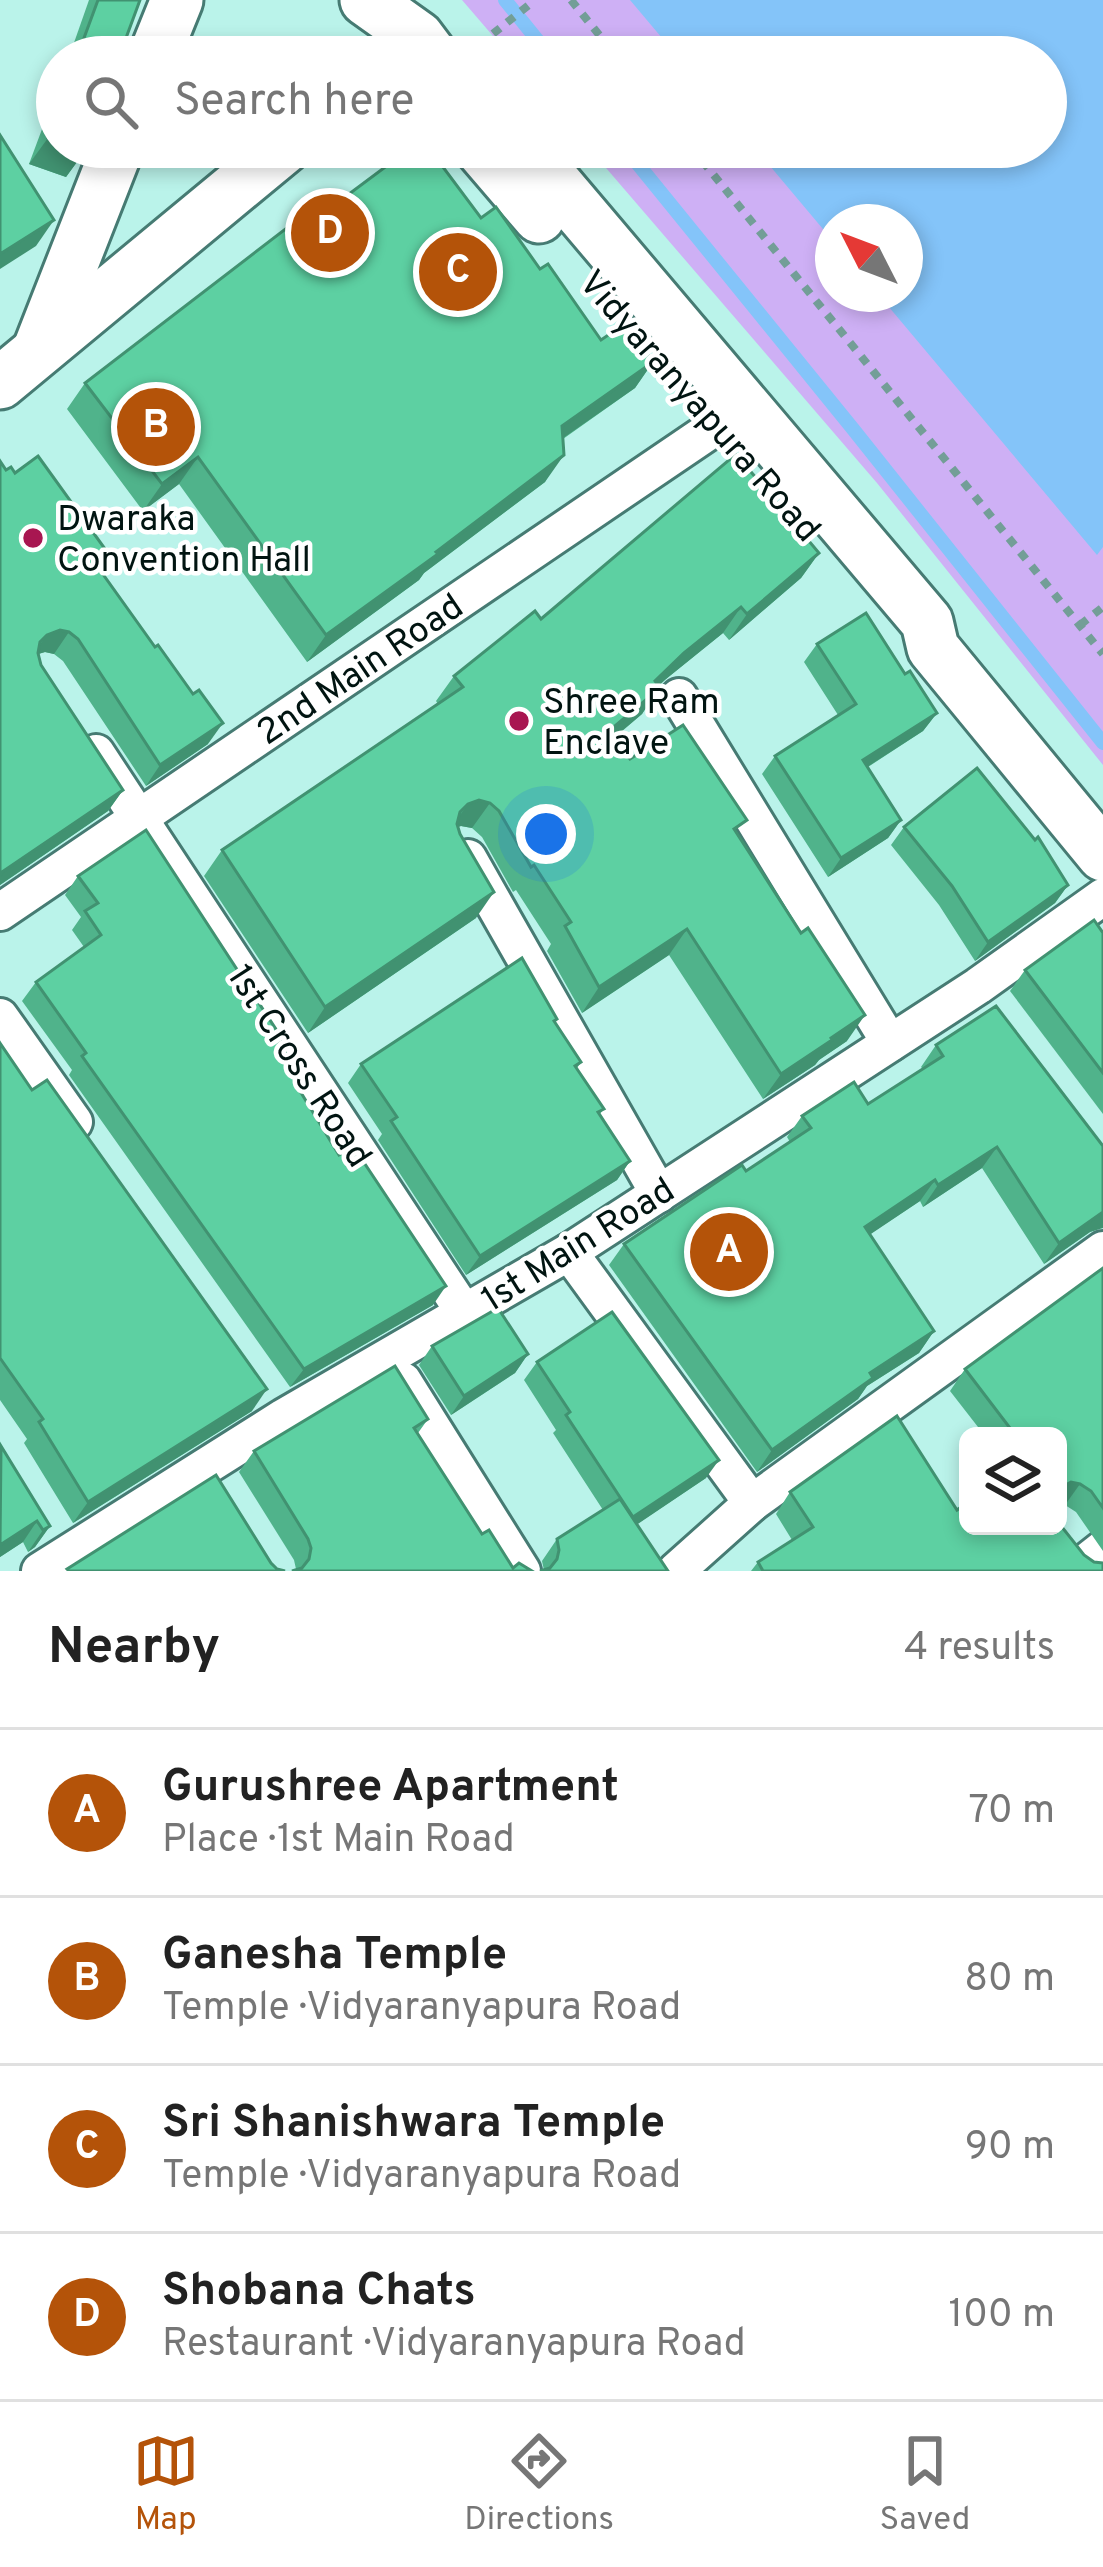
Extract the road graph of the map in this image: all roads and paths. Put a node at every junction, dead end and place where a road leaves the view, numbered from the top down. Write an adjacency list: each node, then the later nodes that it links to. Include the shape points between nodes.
1 (177, 0): 5 (main road)
2 (535, 0): 7 (path)
3 (571, 0): 8 (path)
4 (372, 1): 6 (main road)
5 (162, 36)
6 (410, 36)
7 (460, 36)
8 (600, 36)
9 (109, 168): 14 (main road)
10 (260, 168): 14 (main road)
11 (497, 168): 15 (main road, Vidyaranyapura Road)
12 (543, 168): 18 (main road, Vidyaranyapura Road, via 927,622)
13 (708, 168): 17 (path)
14 (19, 367)
15 (718, 424): 18 (main road, Vidyaranyapura Road, via 901,638); 22 (street, 2nd Main Road)
16 (1103, 607): 17 (path)
17 (1080, 625): 19 (path)
18 (933, 648): 24 (main road, Vidyaranyapura Road)
19 (1103, 654)
20 (679, 697): 28 (street)
21 (80, 728): 22 (street, 1st Cross Road)
22 (138, 818): 26 (street, 2nd Main Road); 33 (street, 1st Cross Road)
23 (462, 848): 30 (street)
24 (1103, 855)
25 (1103, 897): 28 (street, 1st Main Road, via 985,995)
26 (0, 912)
27 (0, 1017): 29 (street)
28 (890, 1043): 30 (street, 1st Main Road)
29 (94, 1150)
30 (659, 1194): 32 (street, 1st Main Road)
31 (1103, 1250): 37 (street)
32 (569, 1252): 33 (street, 1st Main Road); 37 (street)
33 (464, 1312): 34 (street, 1st Main Road)
34 (388, 1357): 35 (street, 1st Main Road, via 277,1408); 40 (street)
35 (208, 1465): 36 (street); 39 (street, 1st Main Road)
36 (230, 1500)
37 (752, 1503): 41 (street)
38 (44, 1519): 39 (street)
39 (53, 1563)
40 (522, 1571)
41 (676, 1571)

